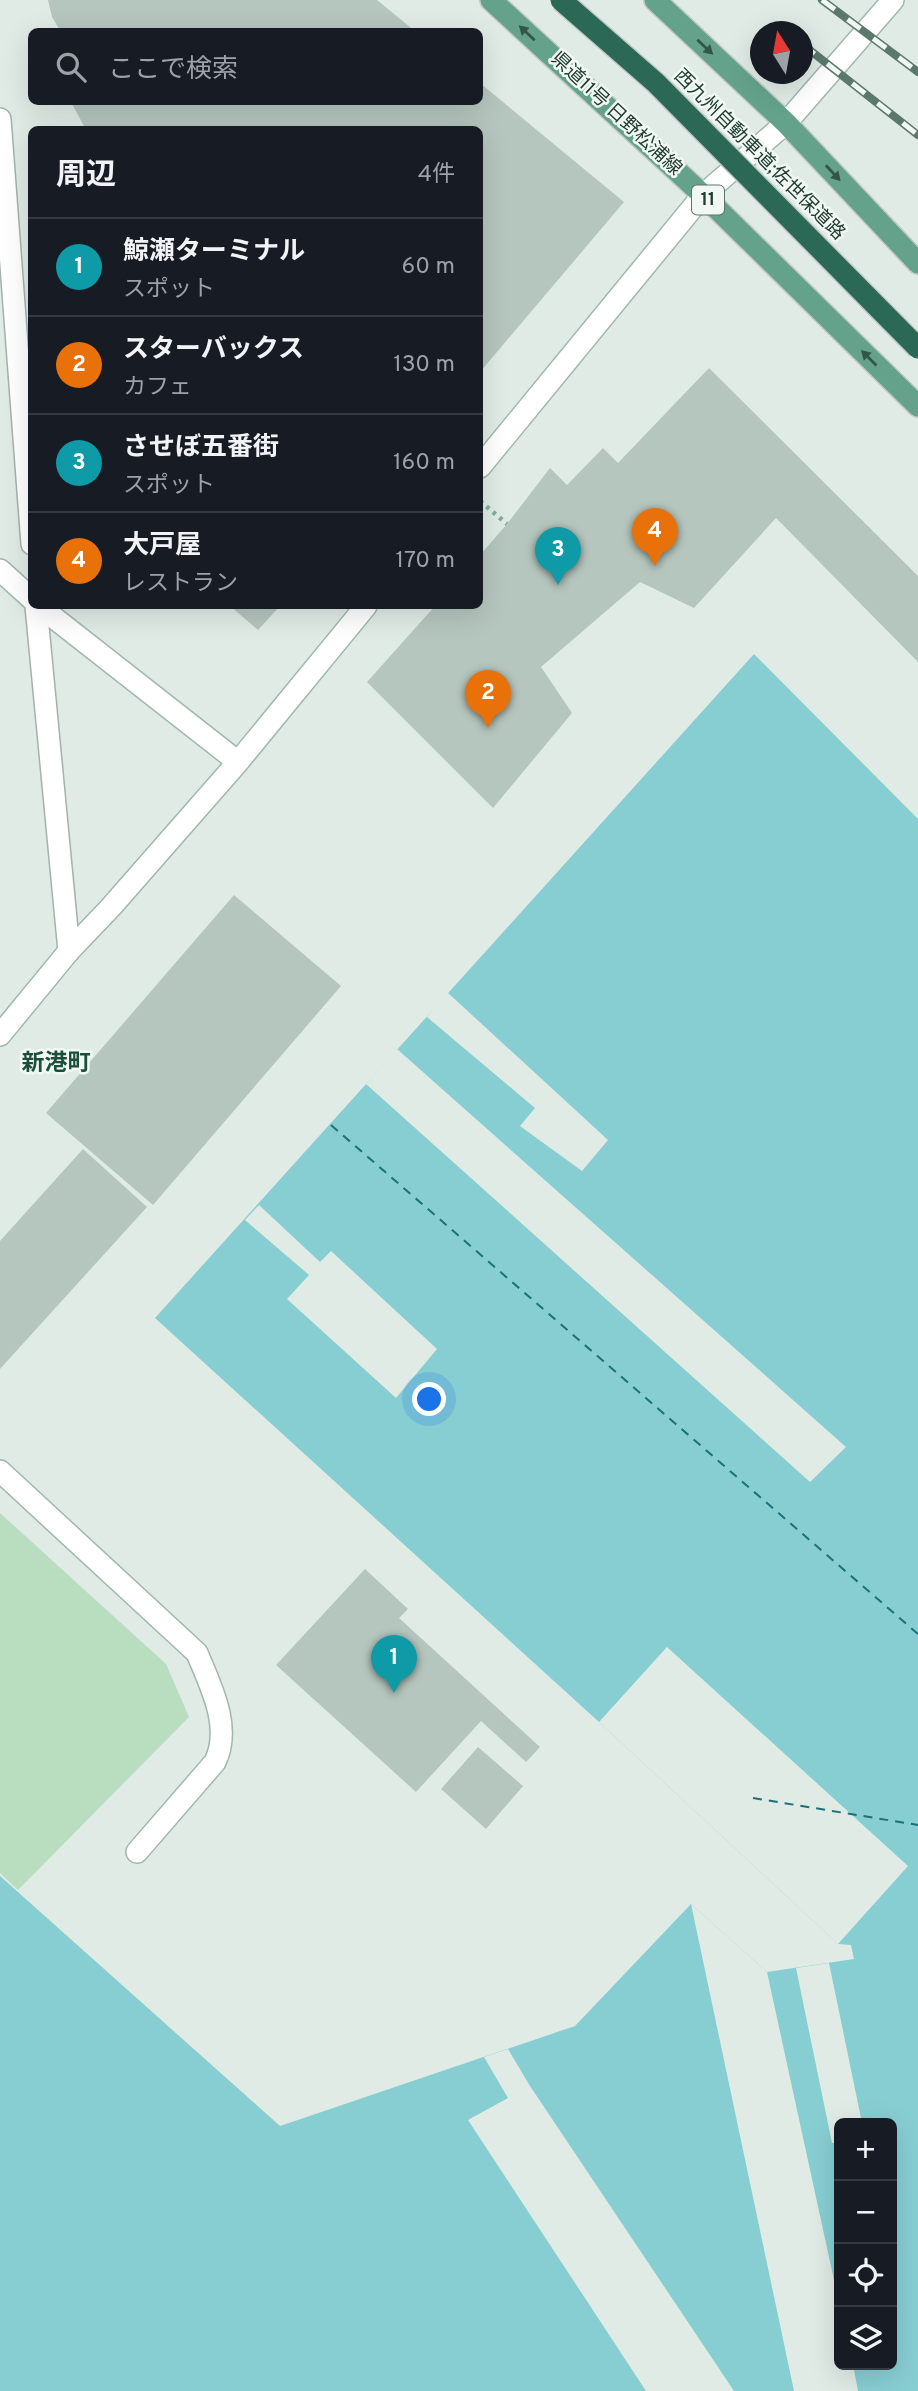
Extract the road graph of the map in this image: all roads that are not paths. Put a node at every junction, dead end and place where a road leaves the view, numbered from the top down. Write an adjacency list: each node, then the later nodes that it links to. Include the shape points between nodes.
1 (491, 0): 7 (main road, 県道11号 日野松浦線 / 11, one-way to 1)
2 (561, 0): 9 (highway, 西九州自動車道;佐世保道路, bridge, via 656,83)
3 (655, 0): 6 (main road, one-way to 6)
4 (894, 0): 6 (street)
5 (0, 120): 12 (street)
6 (786, 123): 7 (street); 8 (main road, one-way to 8)
7 (703, 195): 10 (main road, 県道11号 日野松浦線 / 11, one-way to 7); 11 (street)
8 (918, 262)
9 (918, 348)
10 (918, 406)
11 (483, 463)
12 (28, 491)
13 (0, 570): 14 (street)
14 (28, 595)
15 (38, 609): 19 (street)
16 (42, 609): 18 (street)
17 (364, 609): 18 (street)
18 (238, 762): 19 (street)
19 (69, 951): 20 (street)
20 (0, 1035)
21 (0, 1471): 22 (street, via 197,1653 214,1693 222,1749)
22 (137, 1852)

